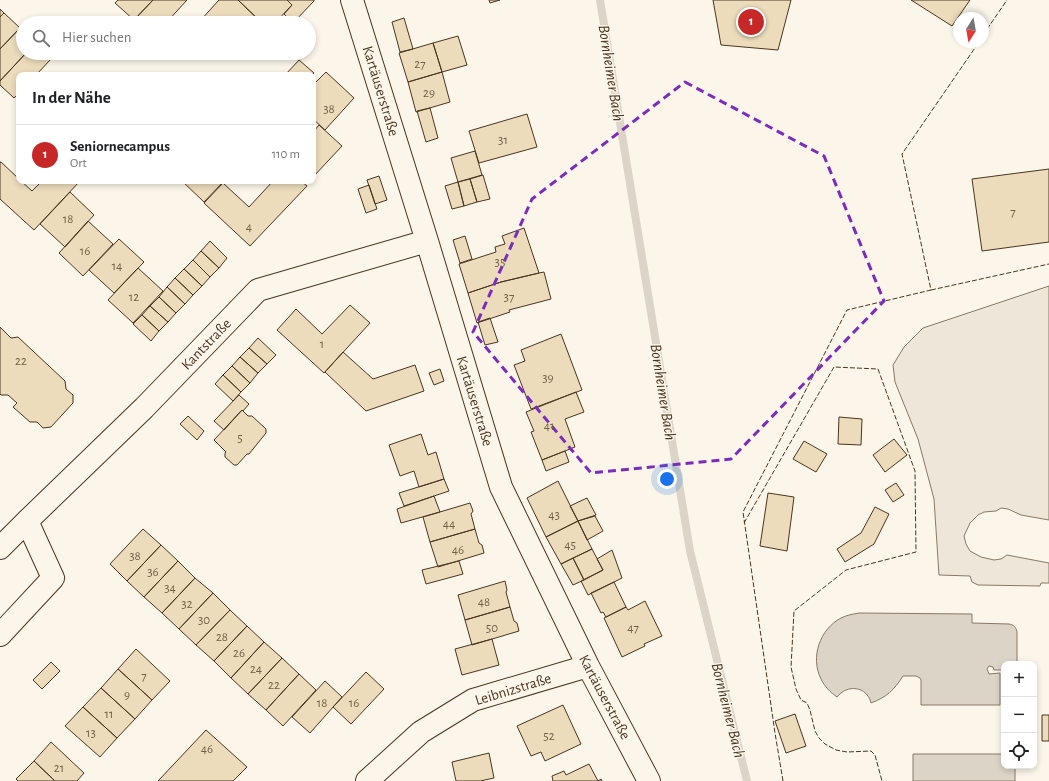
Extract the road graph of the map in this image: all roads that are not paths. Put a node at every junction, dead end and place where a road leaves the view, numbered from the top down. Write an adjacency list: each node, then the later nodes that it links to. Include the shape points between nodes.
1 (352, 0): 2 (street, Kartäuserstraße)
2 (427, 241): 3 (street, Kantstraße, via 258,290 144,408); 6 (street, Kartäuserstraße, via 501,487)
3 (27, 521): 4 (street, Kantstraße); 5 (street, via 53,578)
4 (0, 548)
5 (0, 635)
6 (588, 666): 7 (street, Leibnizstraße, via 473,700 421,732); 8 (street, Kartäuserstraße)
7 (367, 781)
8 (649, 781)

